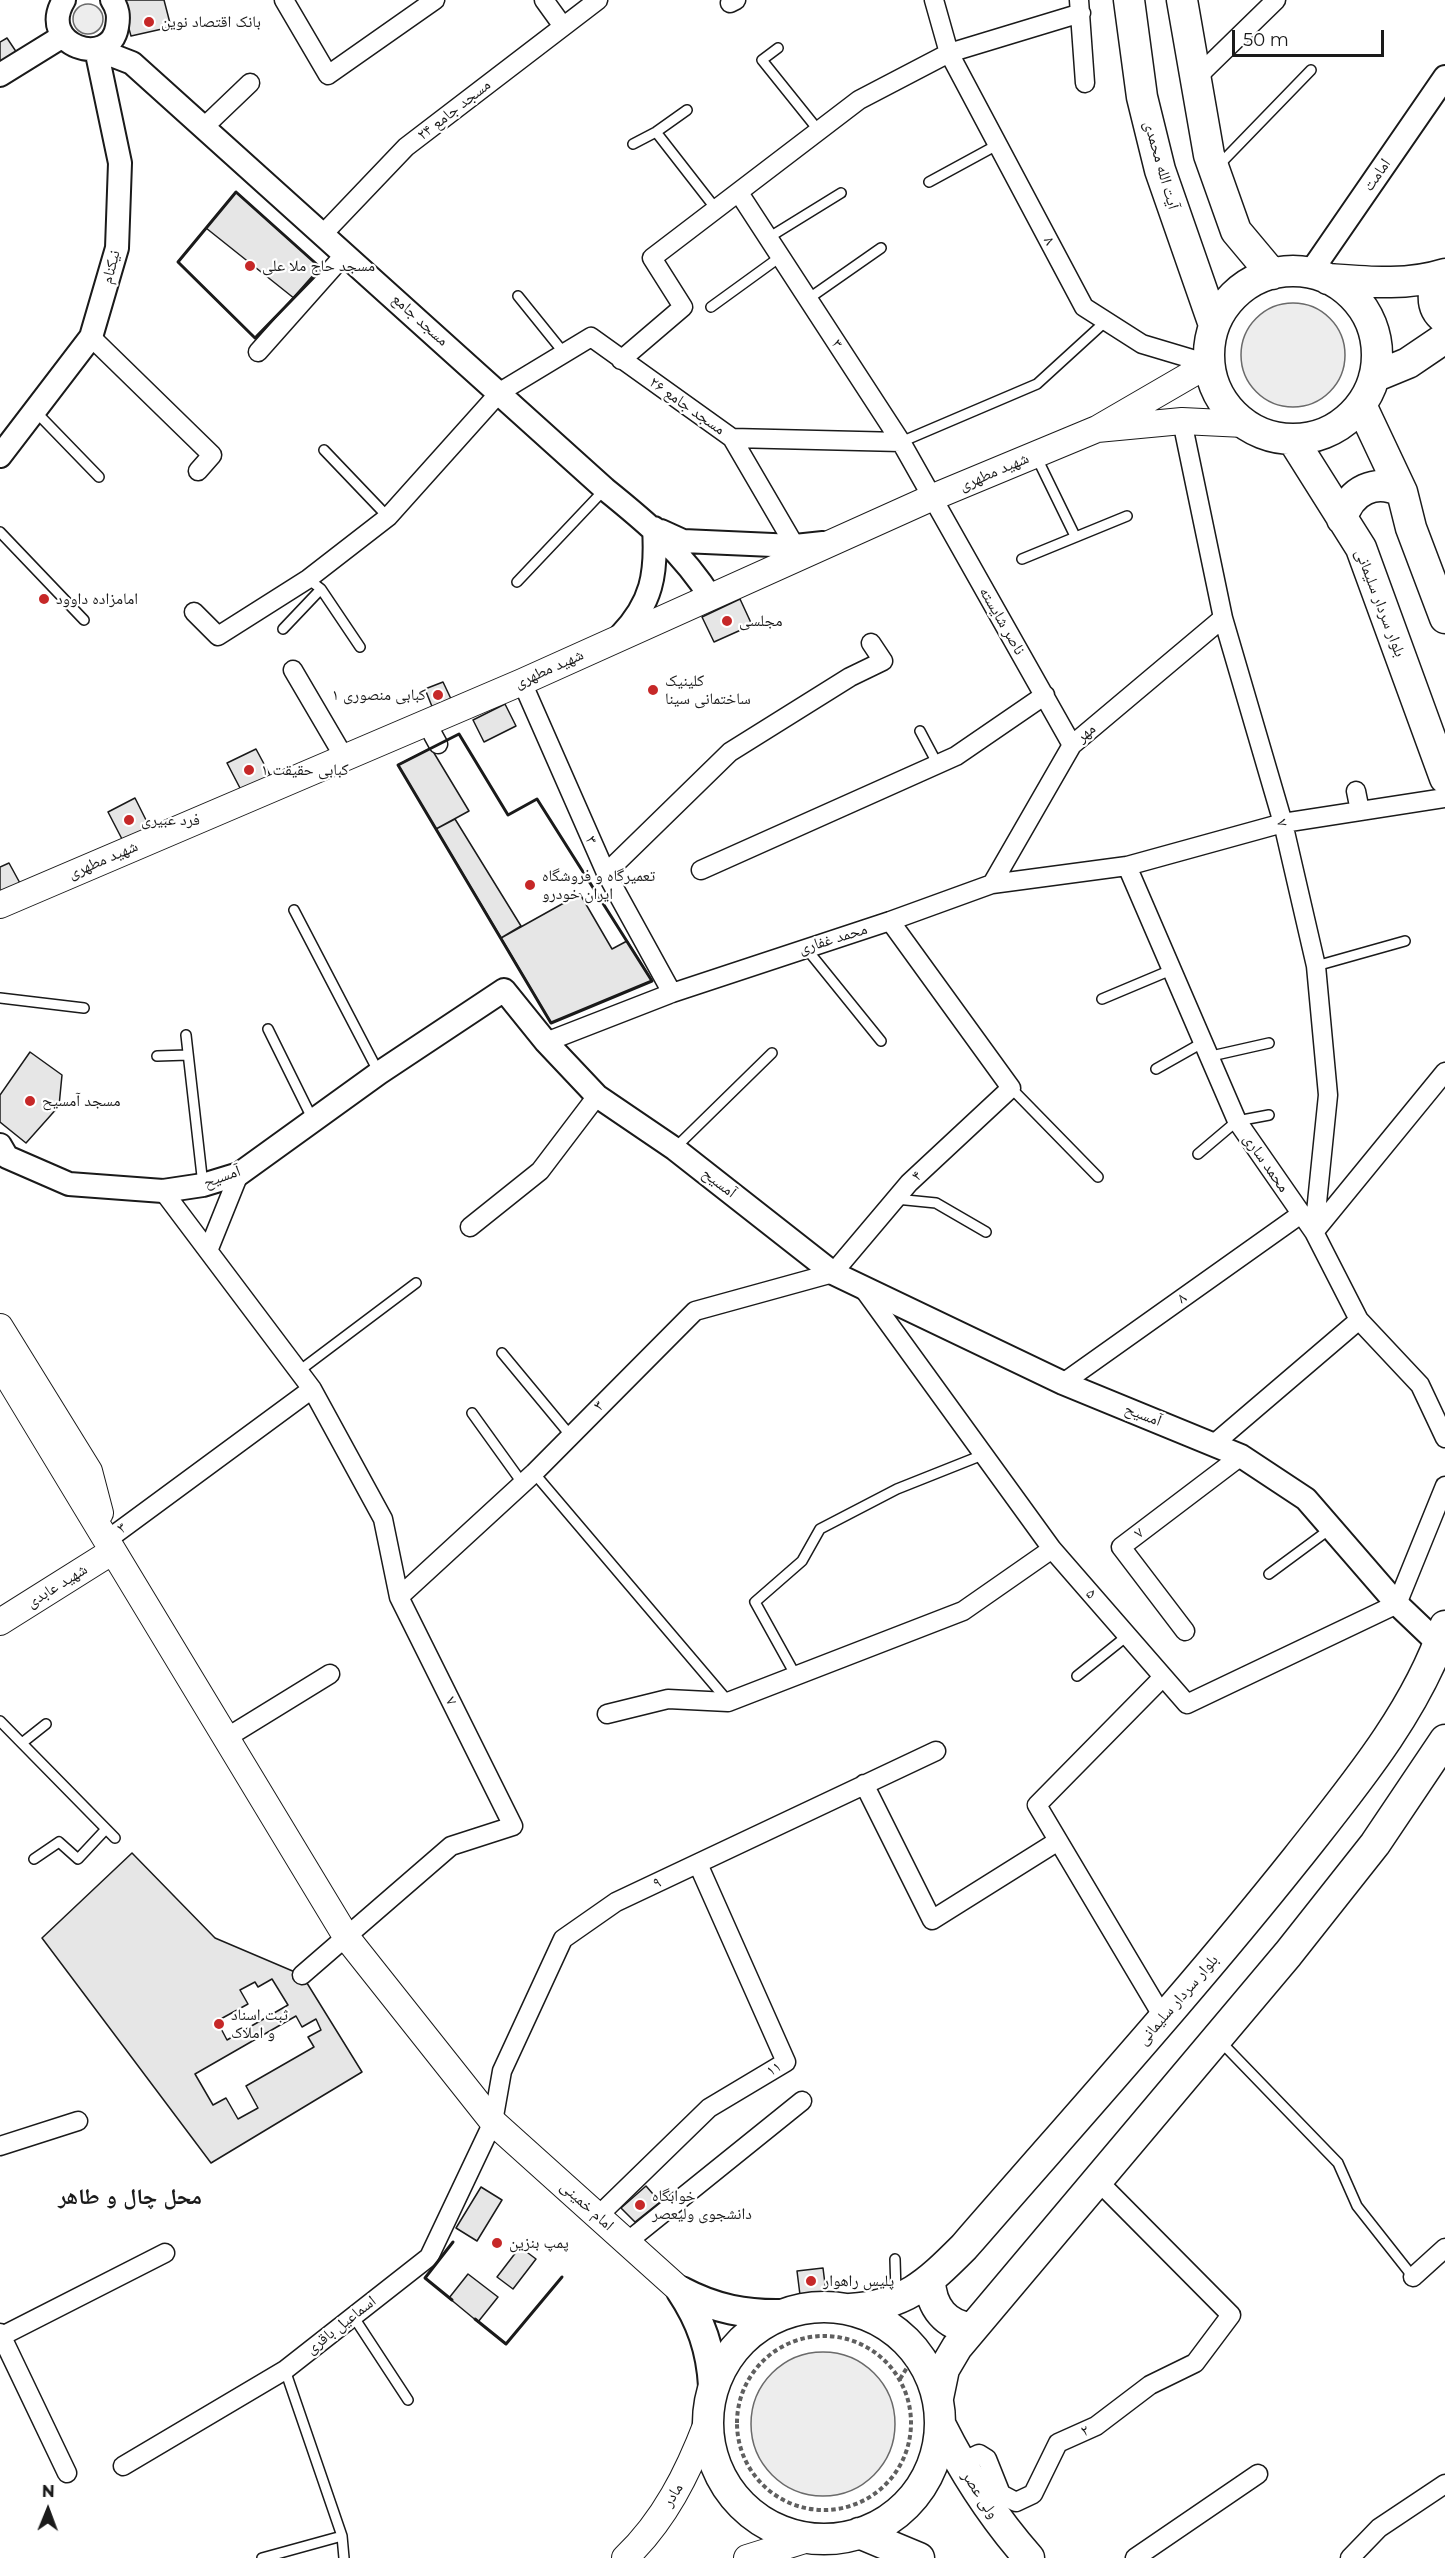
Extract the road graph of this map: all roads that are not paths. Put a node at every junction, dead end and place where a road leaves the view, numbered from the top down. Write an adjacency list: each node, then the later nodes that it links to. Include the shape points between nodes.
1 (284, 0): 2 (street, via 328,75)
2 (435, 0)
3 (544, 0): 12 (street)
4 (598, 0): 12 (street, ۲۴ مسجد جامع)
5 (934, 0): 16 (street)
6 (1129, 0): 48 (highway, آیت الله محمدی, via 1142,97 1160,170)
7 (1182, 0): 21 (highway)
8 (1276, 0): 21 (street)
9 (61, 4): 13 (street, via 58,24)
10 (1080, 6): 16 (street); 23 (street)
11 (119, 11): 15 (street, via 117,31); 17 (street)
12 (562, 25): 35 (street, ۲۴ مسجد جامع, via 406,147)
13 (63, 36): 15 (street, via 72,45); 18 (street)
14 (778, 48): 26 (lane, via 762,60)
15 (96, 49): 17 (street); 49 (street, نیکنام, via 120,163 117,248)
16 (948, 53): 26 (street, via 859,100); 29 (street, ۸)
17 (132, 63): 25 (street, مسجد جامع)
18 (4, 70)
19 (1311, 70): 30 (lane)
20 (1445, 77): 42 (street, امامت)
21 (1195, 79): 30 (highway)
22 (250, 83): 25 (street)
23 (1085, 83)
24 (687, 110): 27 (lane)
25 (204, 128): 35 (street, مسجد جامع)
26 (819, 131): 32 (street)
27 (656, 132): 28 (lane); 34 (lane)
28 (633, 144)
29 (997, 145): 31 (lane); 47 (street, ۸, via 1084,307)
30 (1214, 170): 40 (highway, via 1236,231)
31 (929, 182)
32 (739, 193): 34 (street); 36 (street, ۳)
33 (840, 193): 36 (lane)
34 (716, 209): 53 (street, via 652,258 683,307)
35 (323, 234): 38 (street, مسجد جامع)
36 (768, 238): 39 (street, ۳)
37 (881, 248): 44 (lane)
38 (345, 254): 51 (street); 56 (street, مسجد جامع)
39 (780, 257): 44 (street, ۳); 45 (lane)
40 (1272, 274): 42 (highway, via 1291,271); 48 (highway, via 1237,293)
41 (1445, 274): 42 (highway, via 1426,280 1379,283); 46 (highway, via 1434,293 1437,310)
42 (1319, 276): 55 (highway, via 1348,292 1365,311 1374,333)
43 (518, 296): 52 (lane)
44 (808, 299): 64 (street, ۳)
45 (711, 307)
46 (1445, 320)
47 (1106, 321): 54 (street, ۸, via 1142,344); 64 (lane, via 1037,384)
48 (1214, 325): 54 (highway)
49 (91, 336): 58 (street, نیکنام); 68 (street, via 212,455)
50 (1445, 338): 55 (highway, via 1408,363)
51 (258, 352)
52 (564, 353): 53 (street, ۲۶ مسجد جامع, via 591,337); 56 (street, ۲۶ مسجد جامع)
53 (621, 360): 62 (street, ۲۶ مسجد جامع)
54 (1209, 364): 60 (highway, via 1213,383 1225,406); 61 (main road)
55 (1374, 378): 57 (highway)
56 (500, 392): 70 (street, مسجد جامع); 74 (street, ۲۶ مسجد جامع)
57 (1361, 405): 63 (highway, via 1342,424 1319,435); 71 (highway)
58 (35, 411): 67 (street, نیکنام); 69 (lane)
59 (1182, 421): 60 (main road); 61 (main road); 86 (street, ۷)
60 (1244, 424): 63 (highway, via 1267,436)
61 (1097, 429): 66 (main road, شهید مطهری)
62 (732, 438): 64 (street, ۲۶ مسجد جامع); 80 (street)
63 (1293, 440): 75 (highway, بلوار سردار سلیمانی)
64 (901, 442): 72 (street, ۳)
65 (324, 450): 74 (lane)
66 (1035, 454): 72 (main road, شهید مطهری); 78 (lane)
67 (0, 456)
68 (198, 471)
69 (99, 477)
70 (605, 489): 76 (street, مسجد جامع); 82 (lane)
71 (1402, 492): 75 (highway, via 1384,485 1364,489 1349,501); 87 (highway, via 1411,528)
72 (931, 498): 79 (main road, شهید مطهری); 95 (street, ناصر شایسته)
73 (1127, 516): 78 (lane)
74 (388, 517): 83 (street, ۲۶ مسجد جامع)
75 (1342, 519): 100 (highway, بلوار سردار سلیمانی, via 1361,548)
76 (654, 528): 80 (street, via 683,541); 84 (street, via 694,570); 90 (street, via 656,563 649,594 638,618)
77 (0, 532): 88 (lane)
78 (1075, 536): 81 (lane)
79 (836, 541): 80 (street); 84 (main road, شهید مطهری)
80 (795, 546)
81 (1022, 559)
82 (517, 582)
83 (315, 584): 85 (street, ۲۶ مسجد جامع, via 218,636); 89 (lane); 92 (lane)
84 (714, 601): 90 (main road, شهید مطهری)
85 (194, 612)
86 (1223, 618): 97 (street, مهر); 104 (street, ۷)
87 (1445, 618)
88 (84, 620)
89 (283, 629)
90 (621, 636): 94 (main road, شهید مطهری)
91 (872, 643): 107 (street, via 883,661 850,677 730,752)
92 (360, 647)
93 (293, 670): 98 (street)
94 (522, 682): 98 (main road, شهید مطهری, via 432,733); 107 (street, ۳)
95 (1045, 695): 97 (street, ناصر شایسته); 99 (street)
96 (920, 731): 99 (lane)
97 (1072, 745): 108 (street, مهر)
98 (344, 757): 109 (main road, شهید مطهری)
99 (938, 765): 106 (street)
100 (1445, 778)
101 (1356, 791): 103 (street)
102 (1445, 798): 103 (street, محمد غفاری)
103 (1360, 811): 104 (street, محمد غفاری)
104 (1283, 823): 105 (street, محمد غفاری); 114 (street, ۷)
105 (1127, 866): 108 (street, محمد غفاری); 115 (street, محمد ساری)
106 (701, 870)
107 (606, 873): 116 (street, ۳)
108 (992, 884): 111 (street, محمد غفاری)
109 (0, 905)
110 (294, 910): 131 (lane)
111 (890, 921): 113 (street, محمد غفاری); 132 (street)
112 (1405, 940): 114 (lane)
113 (805, 947): 116 (street, محمد غفاری); 122 (lane)
114 (1316, 966): 148 (street, ۷, via 1328,1095)
115 (1171, 969): 118 (lane); 125 (street, محمد ساری)
116 (672, 993): 123 (street, محمد غفاری)
117 (0, 998): 119 (lane)
118 (1102, 999)
119 (84, 1008)
120 (268, 1029): 135 (lane)
121 (186, 1035): 127 (lane)
122 (881, 1041)
123 (546, 1042): 131 (street, آمسیح, via 504,990); 133 (street, آمسیح)
124 (1269, 1044): 125 (lane)
125 (1204, 1050): 129 (lane); 136 (street, محمد ساری)
126 (772, 1053): 137 (lane)
127 (188, 1055): 128 (lane); 142 (lane)
128 (157, 1056)
129 (1155, 1069)
130 (1445, 1072): 148 (street)
131 (379, 1073): 135 (street, آمسیح)
132 (1011, 1088): 141 (lane); 144 (street, ۴)
133 (597, 1096): 137 (street, آمسیح); 146 (street, via 540,1171)
134 (1269, 1115): 136 (lane)
135 (313, 1120): 140 (street, آمسیح)
136 (1237, 1121): 139 (lane); 145 (street, محمد ساری)
137 (675, 1149): 150 (street, آمسیح)
138 (2, 1154): 143 (street, آمسیح, via 69,1184)
139 (1198, 1154)
140 (239, 1174): 142 (street, آمسیح); 149 (street)
141 (1098, 1177)
142 (203, 1185): 143 (street, آمسیح)
143 (163, 1191): 149 (street, ۷)
144 (896, 1199): 147 (lane, via 936,1203); 150 (street, ۴)
145 (1301, 1214): 148 (street, محمد ساری); 158 (street, ۸)
146 (470, 1227)
147 (986, 1232)
148 (1314, 1232): 153 (street, محمد ساری)
149 (208, 1251): 157 (street, ۷)
150 (833, 1273): 152 (street, آمسیح); 161 (street, ۳, via 695,1311)
151 (416, 1283): 157 (lane)
152 (865, 1291): 158 (street, آمسیح); 164 (street, ۵)
153 (1359, 1320): 162 (street, محمد ساری, via 1420,1385); 163 (street)
154 (0, 1328): 169 (main road, via 89,1471)
155 (502, 1353): 161 (lane)
156 (0, 1364): 169 (main road, امام خمینی)
157 (299, 1371): 159 (street, ۷)
158 (1063, 1383): 163 (street, آمسیح)
159 (312, 1389): 169 (street, ۳); 172 (street, ۷, via 383,1519)
160 (472, 1413): 166 (lane)
161 (570, 1435): 166 (street, ۳)
162 (1445, 1438)
163 (1215, 1443): 165 (street, آمسیح)
164 (985, 1454): 170 (street, ۵); 179 (lane, via 897,1489 820,1529 802,1561 755,1602)
165 (1241, 1456): 168 (street, آمسیح, via 1306,1499); 175 (street, ۷, via 1121,1547)
166 (528, 1478): 172 (street, ۳); 182 (lane)
167 (1445, 1486): 173 (street)
168 (1330, 1529): 171 (lane); 173 (street, آمسیح)
169 (106, 1539): 174 (main road, شهید عابدی); 186 (main road, امام خمینی)
170 (1052, 1550): 177 (street, ۵); 179 (street, via 963,1611)
171 (1269, 1574)
172 (399, 1597): 196 (street, ۷, via 513,1826 451,1846)
173 (1397, 1604): 176 (street, آمسیح); 181 (street, ۵, via 1187,1704)
174 (0, 1622)
175 (1185, 1631)
176 (1442, 1635): 198 (highway, بلوار سردار سلیمانی, via 1406,1709 1326,1820)
177 (1128, 1636): 180 (lane); 181 (street, ۵)
178 (330, 1674): 186 (street)
179 (796, 1676): 182 (street)
180 (1077, 1676)
181 (1163, 1677): 193 (street, via 1037,1806)
182 (728, 1702): 183 (street, via 668,1699)
183 (606, 1714)
184 (0, 1720): 188 (lane)
185 (46, 1724): 188 (lane)
186 (226, 1738): 196 (main road, امام خمینی)
187 (1445, 1740): 199 (highway, via 1375,1844)
188 (22, 1743): 191 (lane)
189 (936, 1751): 190 (street, ۹)
190 (864, 1784): 193 (street, via 932,1920); 195 (street, ۹)
191 (106, 1829): 192 (lane); 194 (lane, via 78,1859 59,1842)
192 (115, 1838)
193 (1058, 1841): 198 (street)
194 (34, 1859)
195 (698, 1864): 202 (street, ۹, via 616,1902 563,1939 502,2071); 205 (street, ۱۱, via 786,2062 710,2108)
196 (347, 1938): 197 (street); 202 (main road, امام خمینی)
197 (302, 1975)
198 (1163, 2017): 211 (highway, بلوار سردار سلیمانی)
199 (1217, 2038): 204 (highway); 210 (lane, via 1338,2163 1357,2206)
200 (802, 2101): 206 (street)
201 (78, 2121): 203 (street)
202 (493, 2122): 205 (main road, امام خمینی); 216 (street, اسماعیل باقری, via 429,2257)
203 (0, 2146)
204 (1097, 2180): 217 (highway); 224 (street, ۲, via 1231,2315 1195,2363 1150,2385 1096,2426 1058,2443 1033,2494 1016,2502 1001,2494 987,2459 979,2454)
205 (598, 2216): 206 (main road, امام خمینی)
206 (627, 2242): 212 (main road, امام خمینی)
207 (1445, 2248): 210 (street)
208 (165, 2253): 218 (street)
209 (895, 2259): 213 (lane)
210 (1413, 2277)
211 (930, 2281): 213 (highway, بلوار سردار سلیمانی); 217 (highway, via 930,2292 939,2312 954,2324)
212 (681, 2290): 215 (main road, via 700,2301 741,2313); 220 (main road, via 708,2345)
213 (897, 2301): 214 (highway, بلوار سردار سلیمانی)
214 (850, 2309): 215 (highway, via 817,2307); 222 (highway, ولی عصر, via 881,2321 907,2341 927,2367)
215 (784, 2314): 220 (highway, via 754,2330 729,2355)
216 (353, 2316): 219 (street, اسماعیل باقری); 221 (lane)
217 (972, 2328): 222 (highway, via 944,2369)
218 (1, 2335): 226 (street)
219 (285, 2370): 225 (street, اسماعیل باقری); 229 (lane)
220 (713, 2386): 223 (highway)
221 (408, 2400)
222 (939, 2412): 224 (highway, ولی عصر); 231 (highway, via 938,2449 930,2472 901,2510 881,2524)
223 (707, 2423): 230 (highway, via 712,2456 727,2486 749,2512 778,2530); 234 (main road, مادر, via 689,2470 646,2538)
224 (960, 2463): 237 (highway, ولی عصر, via 999,2524)
225 (123, 2466)
226 (67, 2473)
227 (1258, 2474): 238 (street)
228 (1445, 2484): 239 (street, via 1379,2528)
229 (342, 2536): 232 (lane); 233 (lane)
230 (811, 2538): 231 (highway); 235 (main road)
231 (872, 2545): 236 (highway)
232 (262, 2558)
233 (344, 2558)
234 (625, 2558)
235 (747, 2558)
236 (920, 2558)
237 (1029, 2558)
238 (1135, 2558)
239 (1350, 2558)

